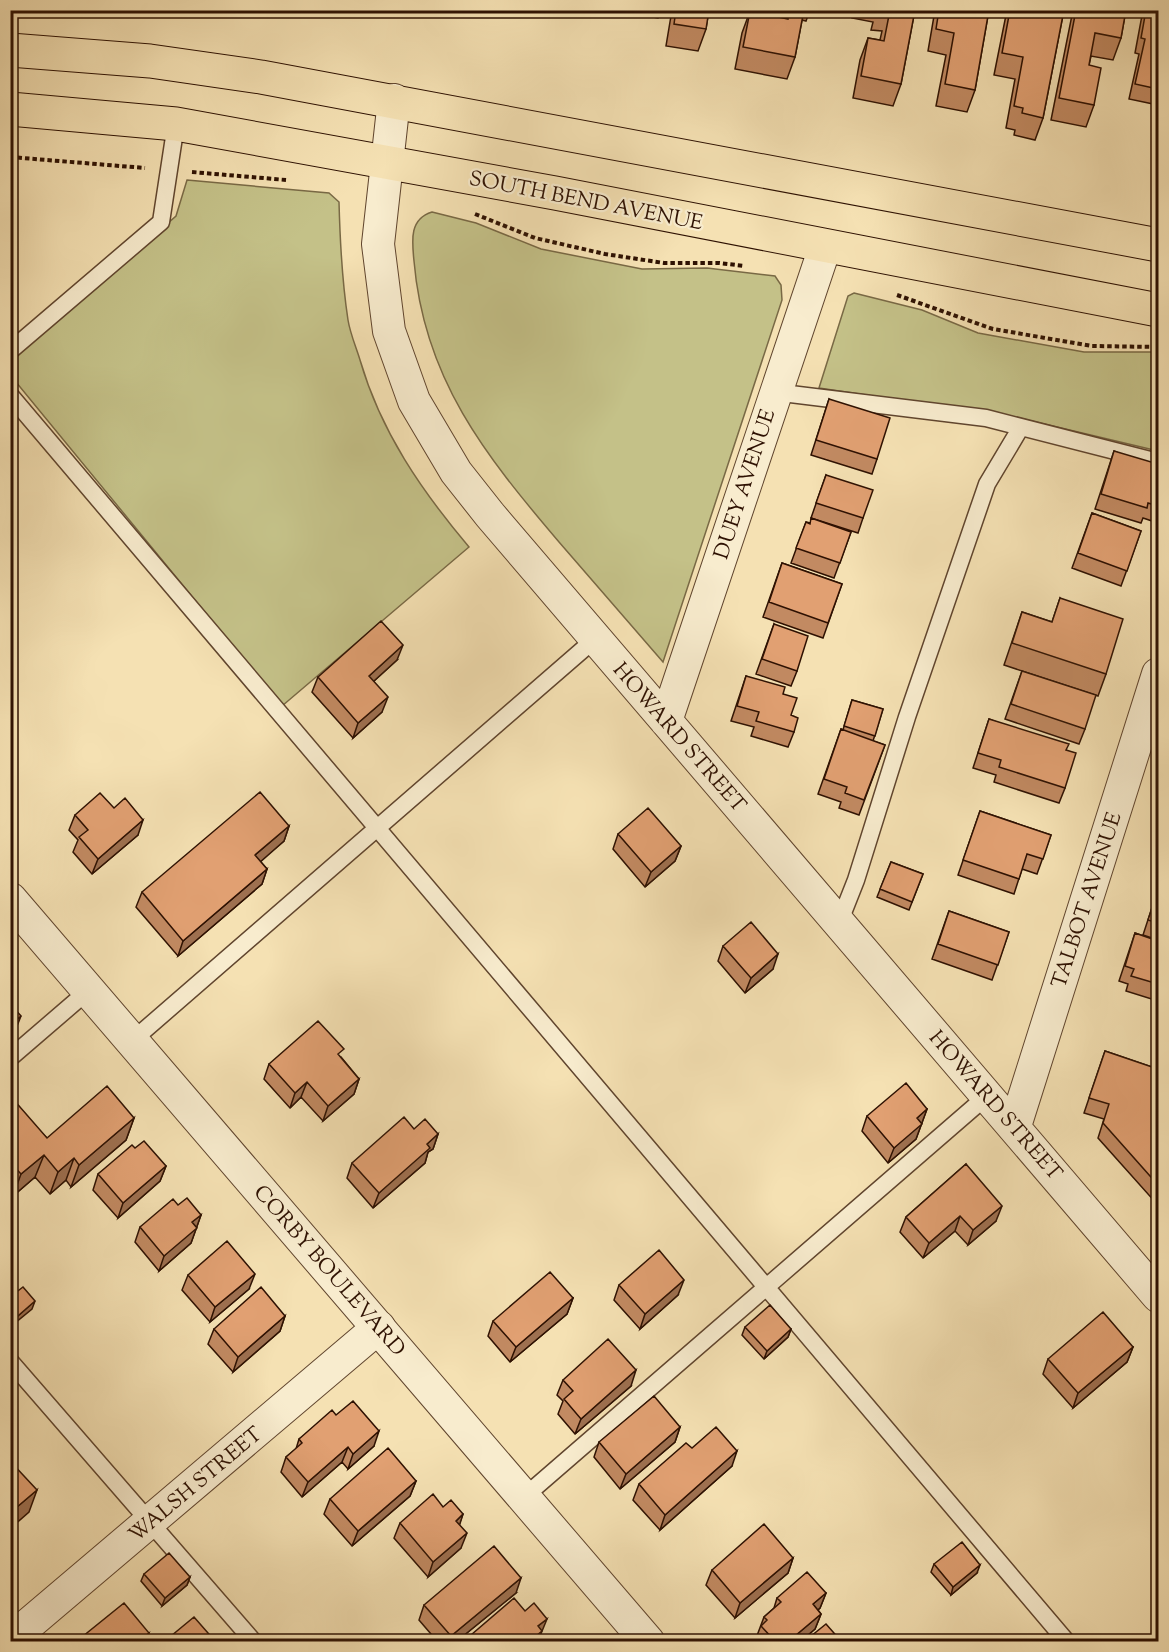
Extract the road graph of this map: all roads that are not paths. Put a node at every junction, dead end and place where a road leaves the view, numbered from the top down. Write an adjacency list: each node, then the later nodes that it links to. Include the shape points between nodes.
1 (10, 50): 2 (main road, via 150,61)
2 (394, 100): 5 (street, HOWARD STREET); 6 (main road)
3 (10, 109): 4 (main road, SOUTH BEND AVENUE)
4 (176, 124): 5 (main road, SOUTH BEND AVENUE); 9 (lane, via 160,222)
5 (388, 164): 7 (main road, SOUTH BEND AVENUE); 14 (street, HOWARD STREET, via 378,244 389,331 414,401 456,472)
6 (1158, 246)
7 (825, 247): 8 (main road, SOUTH BEND AVENUE); 10 (street, DUEY AVENUE)
8 (1158, 310)
9 (10, 351)
10 (774, 392): 12 (lane, via 986,418); 16 (street, DUEY AVENUE)
11 (10, 396): 17 (lane)
12 (1021, 427): 13 (lane); 19 (lane, via 987,484 856,880)
13 (1158, 462)
14 (595, 639): 16 (street, HOWARD STREET); 17 (lane)
15 (1158, 674): 24 (street, TALBOT AVENUE)
16 (666, 721): 19 (street, HOWARD STREET)
17 (376, 827): 21 (lane); 25 (lane)
18 (10, 899): 20 (street, CORBY BOULEVARD)
19 (838, 923): 23 (street, HOWARD STREET)
20 (89, 990): 21 (street, CORBY BOULEVARD); 22 (lane)
21 (133, 1040): 27 (street, CORBY BOULEVARD)
22 (10, 1058)
23 (988, 1095): 24 (street, HOWARD STREET); 25 (lane)
24 (1015, 1126): 26 (street, HOWARD STREET)
25 (766, 1286): 29 (lane); 34 (lane)
26 (1158, 1296)
27 (379, 1327): 29 (street, CORBY BOULEVARD); 30 (street, WALSH STREET)
28 (10, 1361): 30 (lane)
29 (525, 1497): 33 (street, CORBY BOULEVARD)
30 (150, 1521): 31 (street, WALSH STREET); 32 (lane)
31 (10, 1640)
32 (254, 1641)
33 (648, 1641)
34 (1067, 1641)

